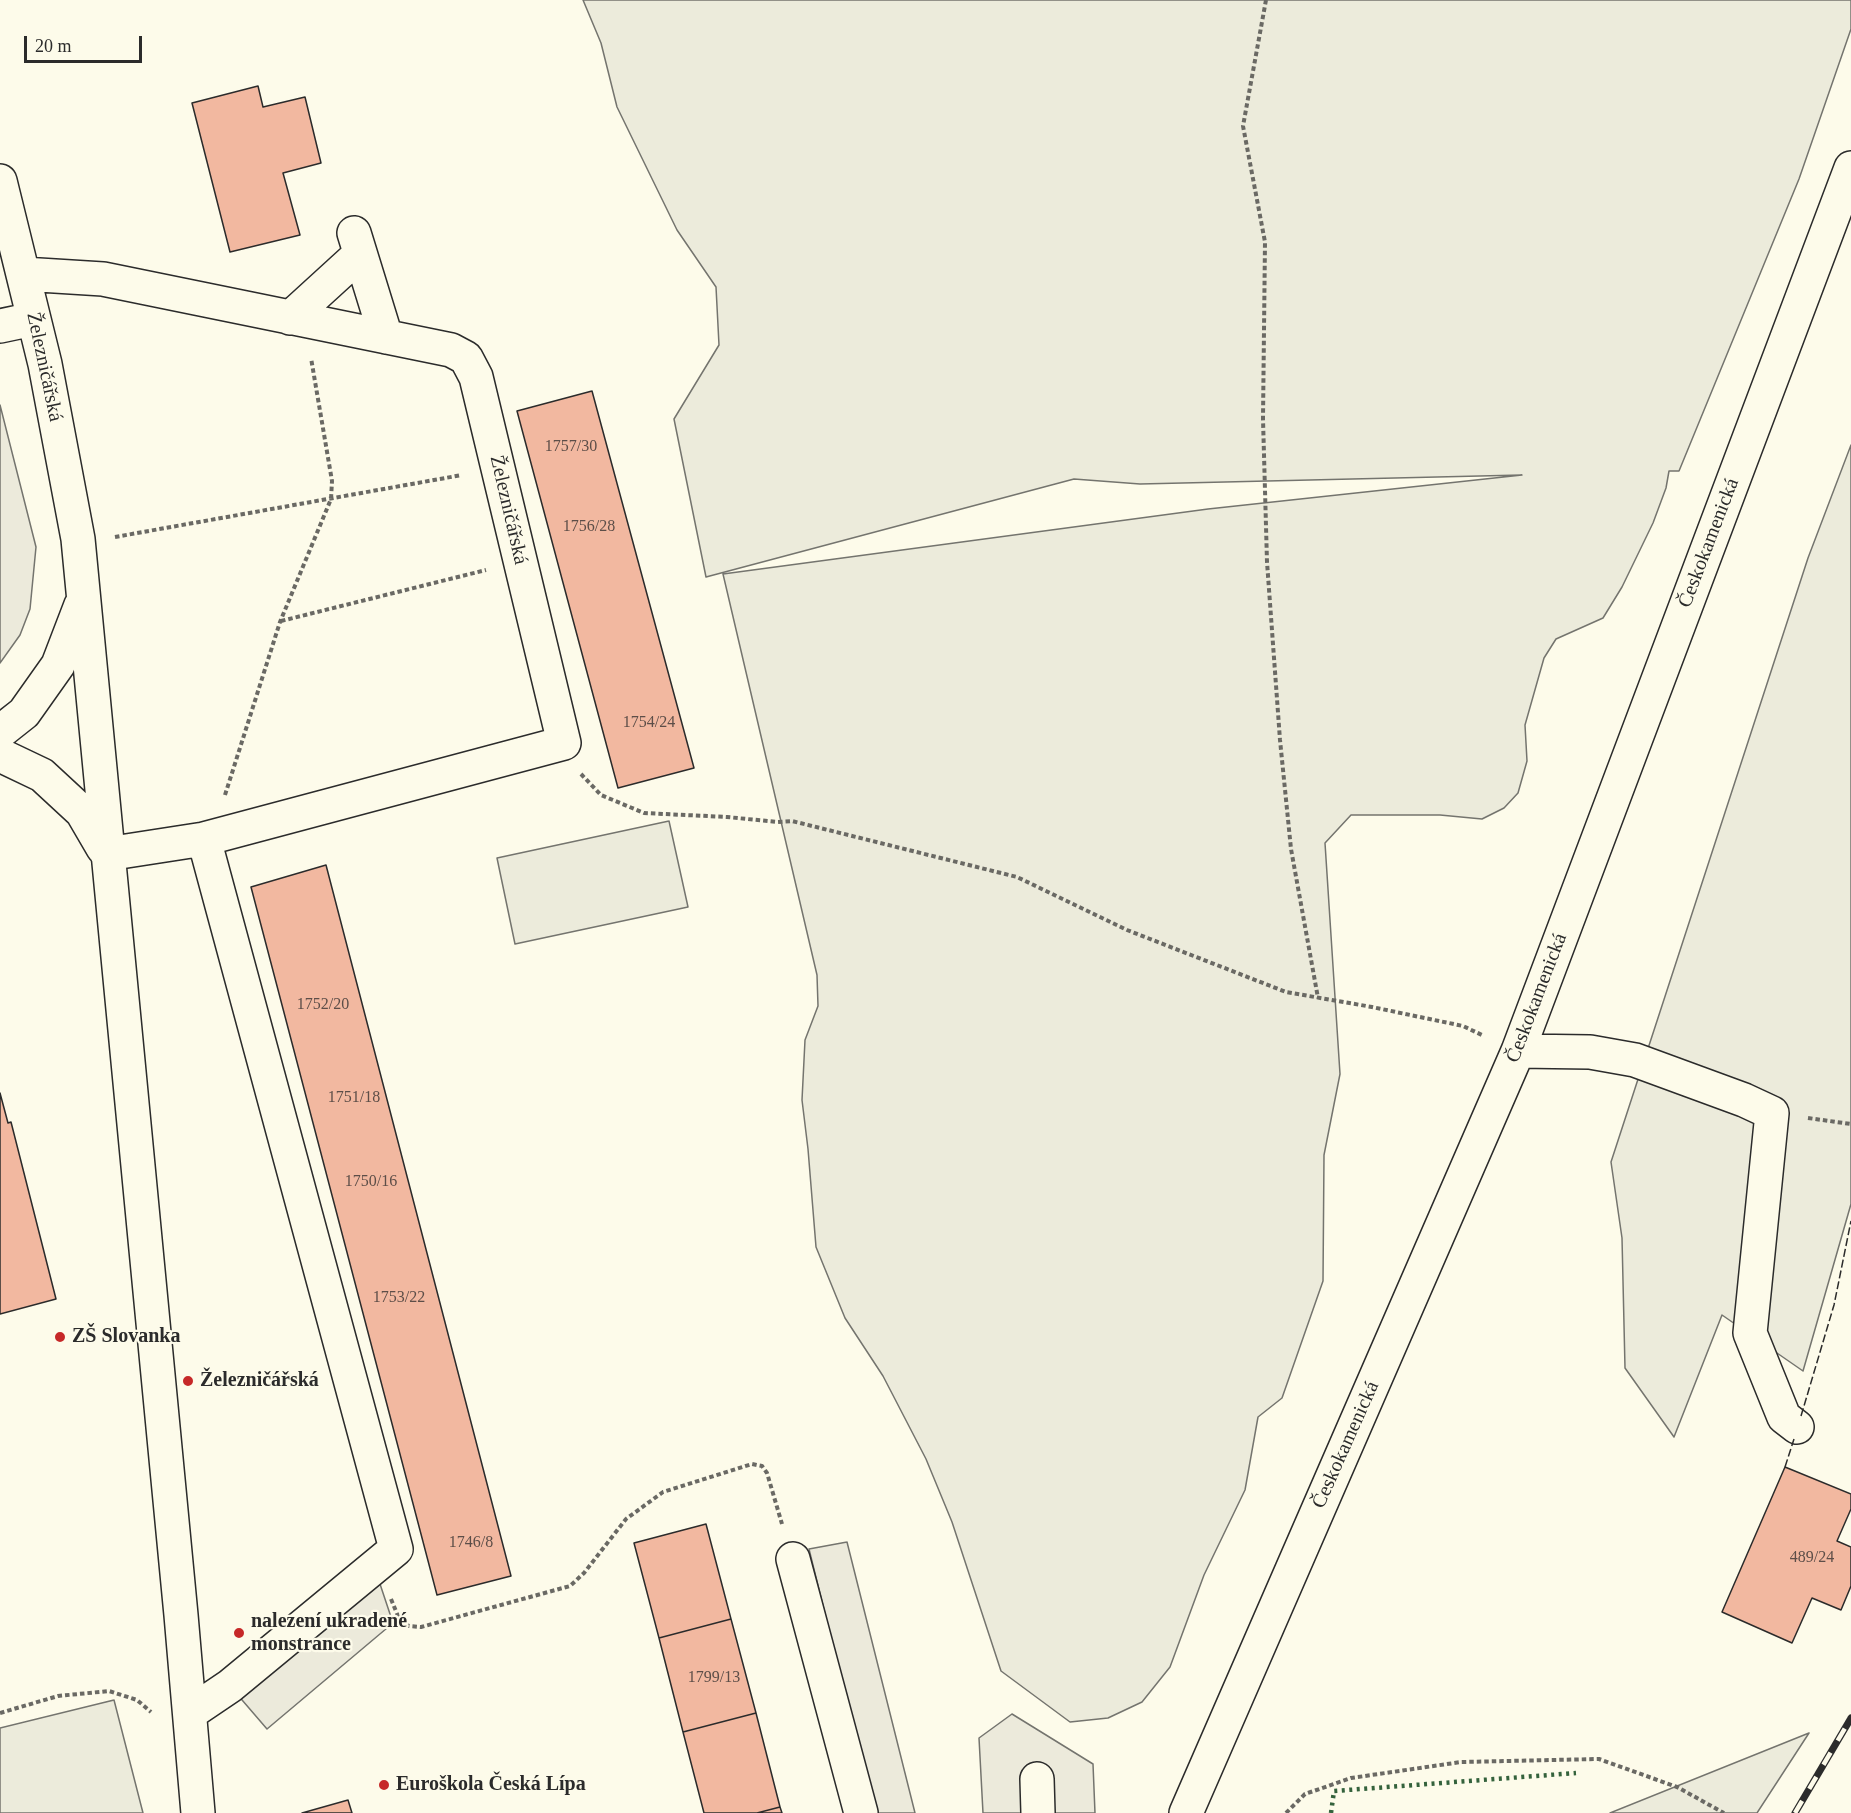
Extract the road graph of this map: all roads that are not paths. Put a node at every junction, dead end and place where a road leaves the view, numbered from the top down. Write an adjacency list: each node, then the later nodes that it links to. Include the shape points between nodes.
1 (1851, 168): 13 (street, Českokamenická)
2 (0, 181): 3 (street, Železničářská)
3 (14, 263): 4 (street, Železničářská); 5 (street, Železničářská)
4 (33, 319): 6 (street); 8 (street, Železničářská, via 78,539)
5 (297, 320): 7 (street, Železničářská); 7 (street, via 357,244)
6 (0, 326)
7 (387, 337): 11 (street, Železničářská, via 450,350 466,358 476,377 564,743)
8 (84, 598): 9 (street, via 58,665 24,713); 12 (street, Železničářská)
9 (0, 732)
10 (0, 755): 12 (street, via 42,775 82,812)
11 (204, 839): 12 (street); 16 (street, via 396,1549 231,1686)
12 (107, 854): 16 (street, Železničářská)
13 (1518, 1051): 14 (street, via 1590,1052 1635,1060 1772,1113 1750,1333 1784,1418); 21 (street, Českokamenická)
14 (1797, 1427)
15 (793, 1559): 19 (street)
16 (190, 1713): 18 (street, Železničářská)
17 (1037, 1779): 20 (street)
18 (198, 1813)
19 (861, 1813)
20 (1038, 1813)
21 (1186, 1813)

